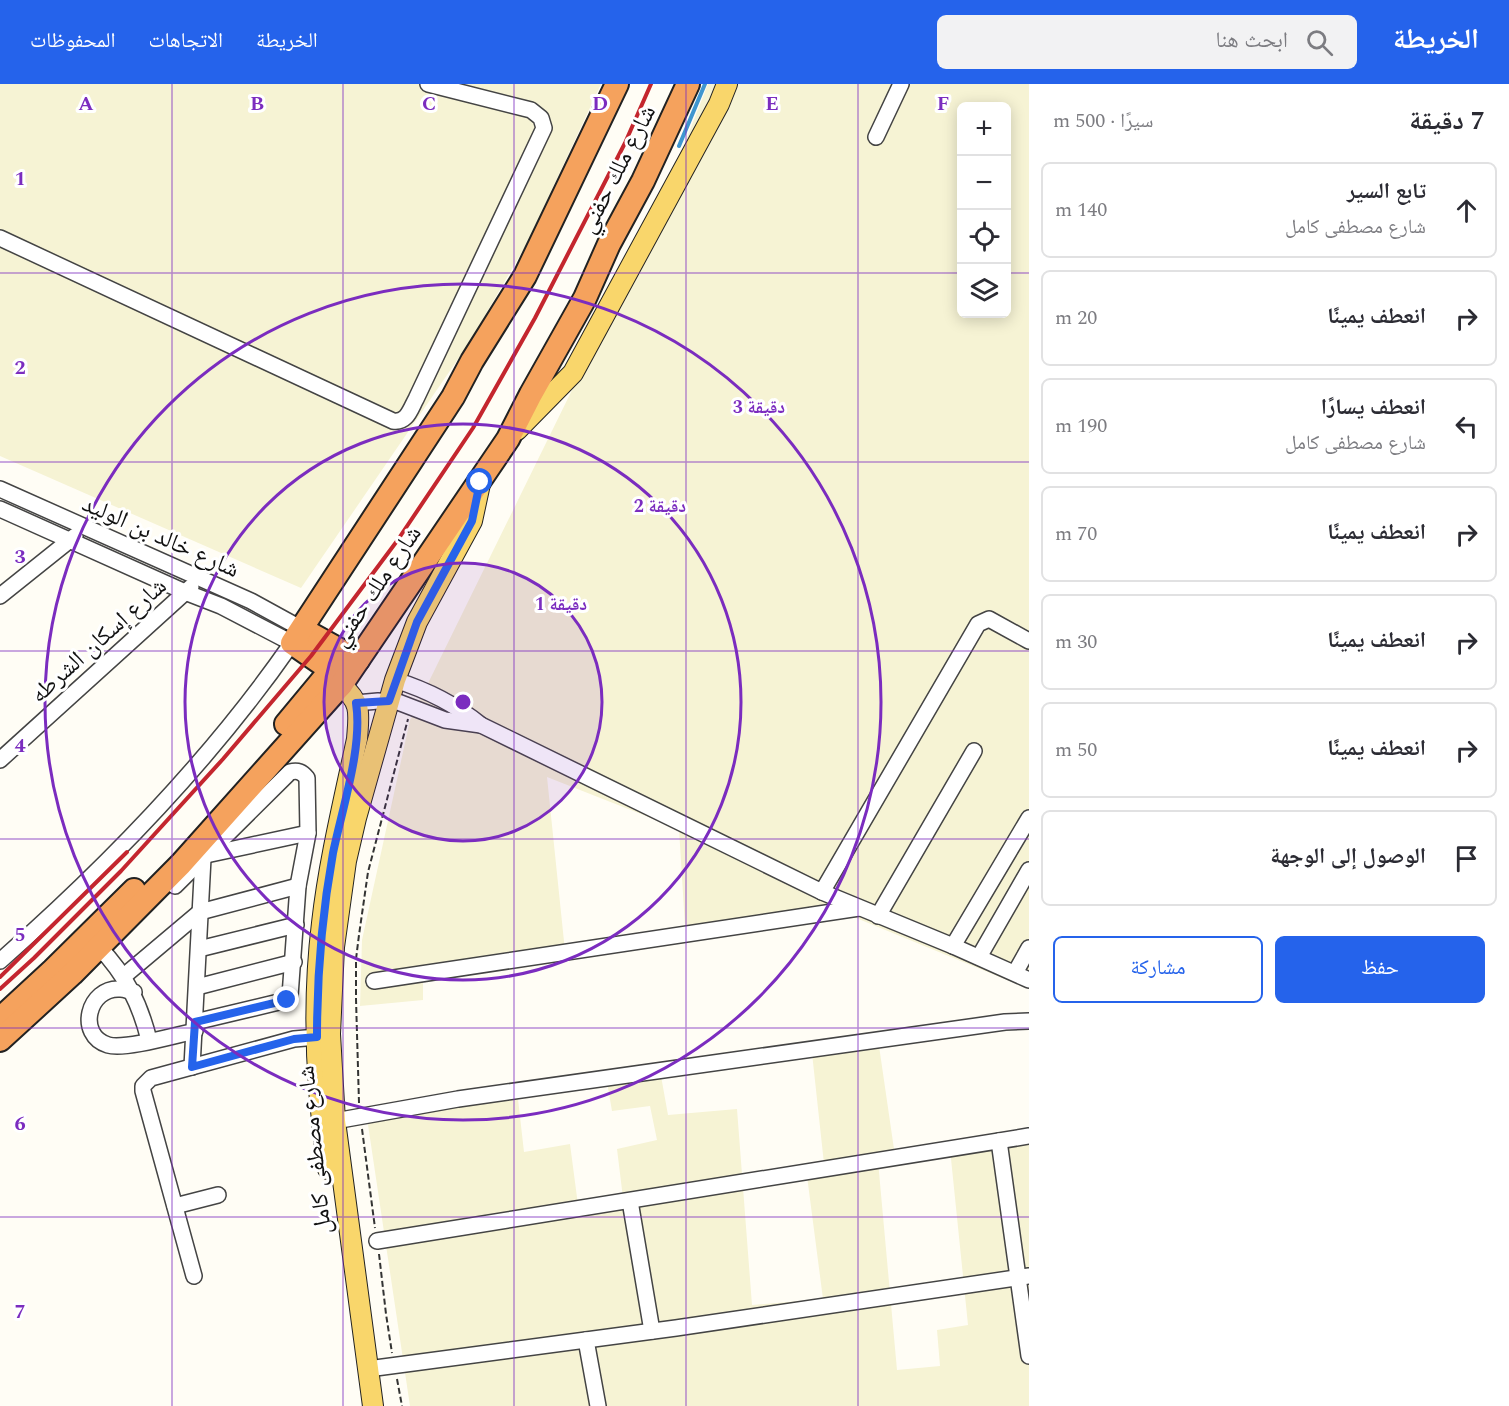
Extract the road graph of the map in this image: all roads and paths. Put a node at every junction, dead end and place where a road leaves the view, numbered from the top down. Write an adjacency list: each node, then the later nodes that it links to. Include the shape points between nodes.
1 (428, 84): 7 (street, via 531,110 541,117 544,128 416,399 401,421 393,421)
2 (617, 84): 17 (highway, شارع ملك حفني, via 525,276 453,397)
3 (688, 84): 8 (highway, شارع ملك حفني, via 585,298)
4 (727, 84): 8 (main road, via 573,373)
5 (901, 84): 6 (street)
6 (876, 137)
7 (0, 238)
8 (508, 438): 9 (highway, شارع ملك حفني)
9 (480, 482): 19 (highway, شارع ملك حفني); 20 (main road, شارع مصطفى كامل, via 472,521 417,622)
10 (0, 489): 12 (street, شارع خالد بن الوليد)
11 (0, 509): 13 (street, شارع خالد بن الوليد)
12 (85, 527): 13 (street); 14 (street, شارع خالد بن الوليد)
13 (70, 540): 15 (street, شارع خالد بن الوليد); 16 (street)
14 (200, 579): 15 (street, شارع إسكان الشرطه); 17 (street, شارع خالد بن الوليد, via 251,601)
15 (185, 592): 17 (street, شارع خالد بن الوليد); 25 (street, شارع إسكان الشرطه)
16 (0, 596)
17 (297, 636): 19 (highway); 42 (street, via 230,725 175,789 84,884)
18 (1029, 641): 31 (street, via 989,619 978,624)
19 (343, 667): 21 (main road); 38 (highway, شارع ملك حفني, via 204,839); 49 (highway, شارع ملك حفني, via 175,849)
20 (407, 684): 22 (main road, شارع مصطفى كامل); 23 (street, via 452,704)
21 (356, 703): 22 (street); 52 (main road, شارع مصطفى كامل, via 357,739 322,924)
22 (402, 704): 23 (street, via 445,720); 56 (path, via 368,872 356,959); 57 (main road, شارع مصطفى كامل, via 356,818 339,904 330,1034)
23 (481, 725): 31 (street)
24 (974, 751): 34 (street)
25 (0, 760)
26 (1029, 818): 37 (street)
27 (308, 832): 28 (street); 28 (street, via 307,778 297,770 290,772); 30 (street)
28 (204, 857): 33 (street); 35 (street)
29 (1029, 870): 41 (street)
30 (298, 886): 33 (street); 36 (street)
31 (822, 892): 32 (street)
32 (859, 908): 34 (street); 46 (street)
33 (200, 912): 40 (street); 44 (street)
34 (878, 916): 37 (street)
35 (141, 920)
36 (296, 925): 40 (street); 43 (street)
37 (953, 946): 41 (street)
38 (99, 947): 44 (street); 53 (highway, شارع ملك حفني)
39 (1029, 948): 45 (street)
40 (199, 949): 47 (street)
41 (979, 957): 45 (street)
42 (0, 961)
43 (294, 962): 47 (street); 51 (street, via 292,992 287,1000)
44 (124, 976): 48 (street)
45 (1022, 977)
46 (374, 981)
47 (197, 987): 51 (street)
48 (134, 992): 54 (street); 54 (street, via 121,988 107,990 89,1010 89,1024 95,1037 108,1045)
49 (0, 1019)
50 (1029, 1021): 56 (street, via 458,1099)
51 (195, 1026): 54 (street); 55 (street)
52 (317, 1037): 55 (street, via 294,1039); 71 (main road, شارع مصطفى كامل, via 321,1124)
53 (0, 1040)
54 (149, 1040)
55 (192, 1067): 62 (street, via 151,1078 143,1086)
56 (360, 1117): 57 (street); 63 (path)
57 (335, 1121): 70 (main road, شارع مصطفى كامل)
58 (1029, 1136): 59 (street)
59 (999, 1141): 61 (street); 65 (street)
60 (218, 1195): 62 (street)
61 (630, 1201): 63 (street); 66 (street)
62 (175, 1206): 64 (street)
63 (375, 1250): 69 (path)
64 (194, 1276)
65 (1023, 1277): 66 (street); 68 (street)
66 (652, 1331): 67 (street)
67 (586, 1340): 69 (street); 74 (street)
68 (1029, 1356)
69 (395, 1367): 70 (street); 73 (path)
70 (368, 1369): 72 (main road, شارع مصطفى كامل)
71 (360, 1406)
72 (373, 1406)
73 (402, 1406)
74 (598, 1406)

